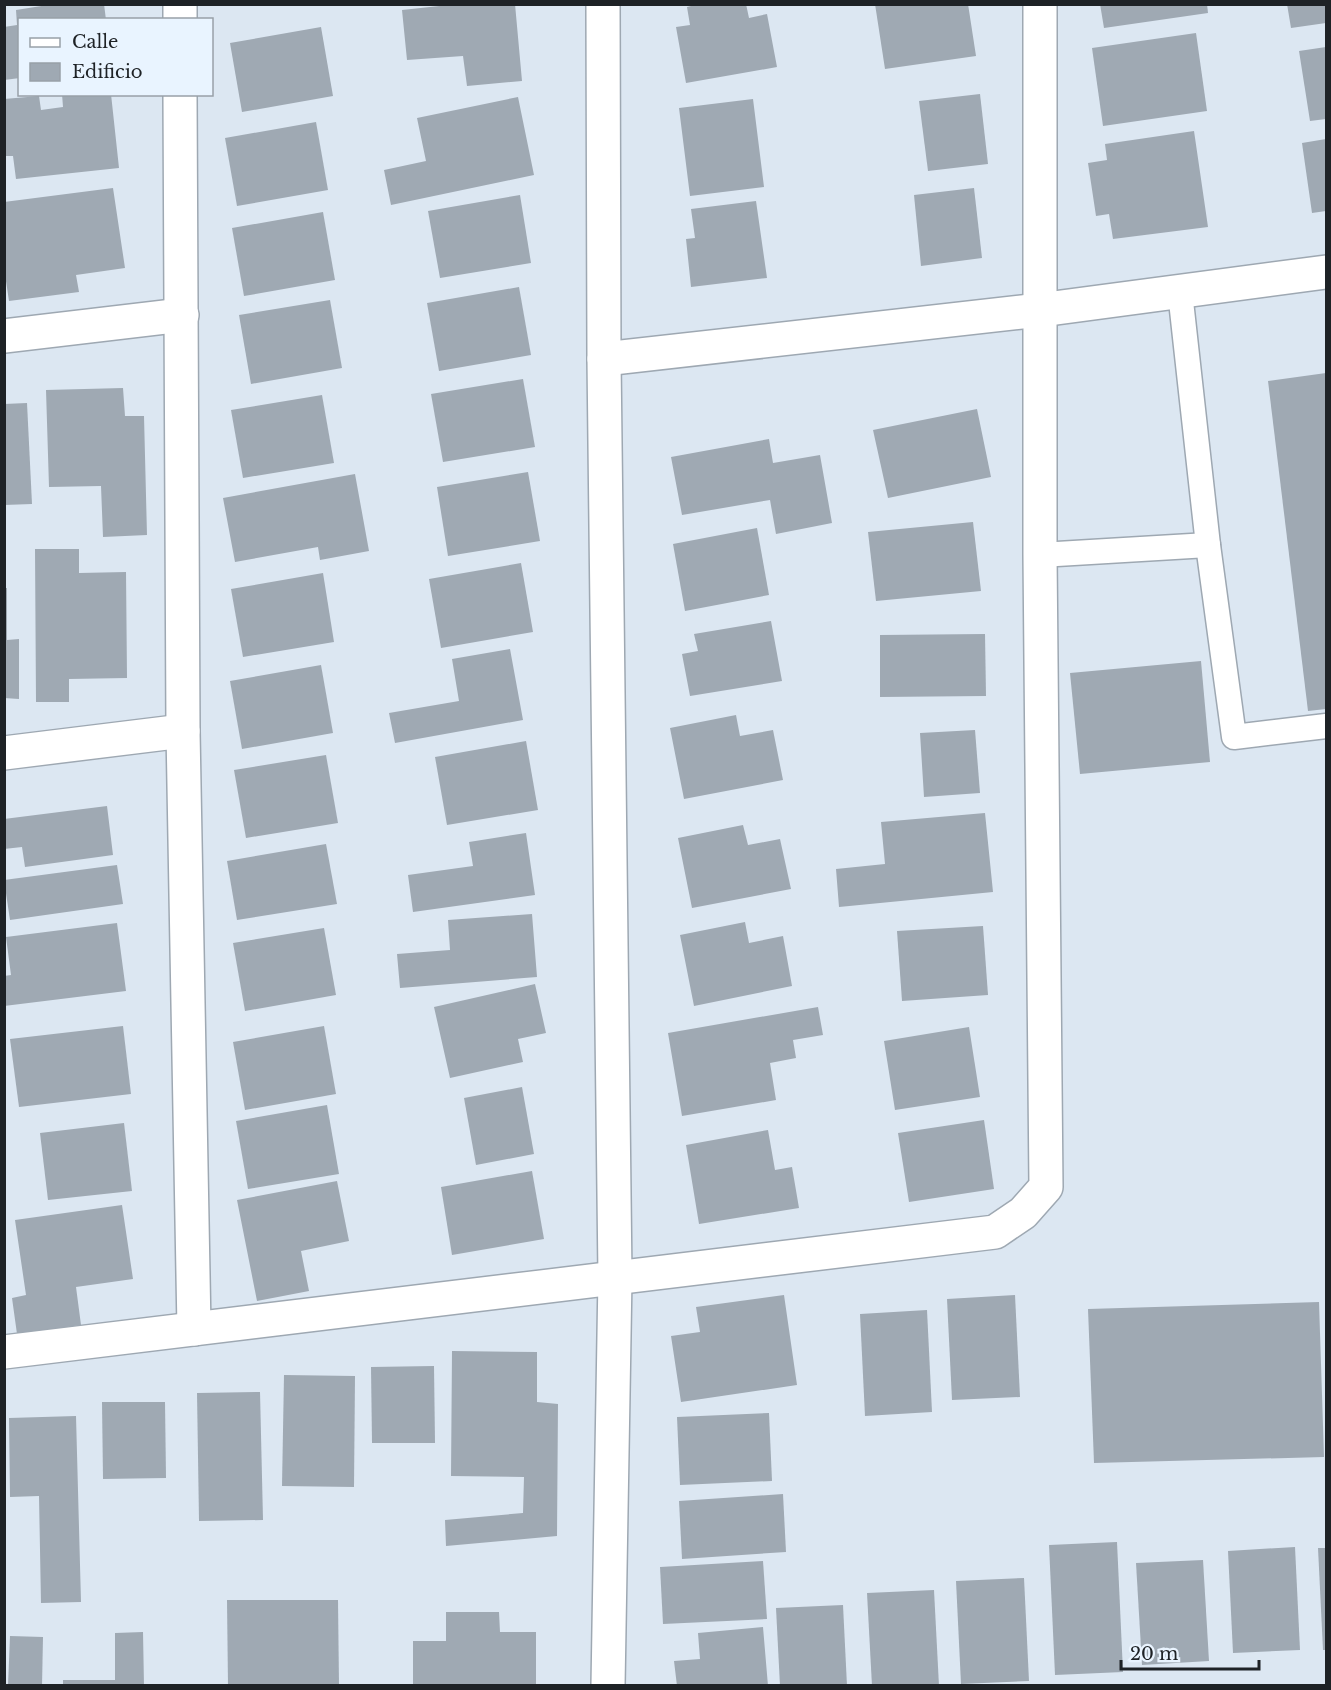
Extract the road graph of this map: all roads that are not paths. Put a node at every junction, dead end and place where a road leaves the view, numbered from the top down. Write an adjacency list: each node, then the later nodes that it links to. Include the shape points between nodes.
1 (603, 4): 9 (street)
2 (1040, 4): 6 (street)
3 (180, 96): 7 (street)
4 (1326, 273): 5 (street)
5 (1180, 292): 6 (street); 10 (lane)
6 (1040, 310): 9 (street); 11 (street)
7 (182, 315): 8 (street); 13 (street)
8 (4, 336)
9 (604, 359): 15 (street)
10 (1208, 545): 11 (lane); 12 (lane, via 1234,737)
11 (1040, 555): 15 (street, via 1046,1187 1023,1213 995,1232)
12 (1326, 726)
13 (183, 731): 14 (street); 16 (street)
14 (4, 753)
15 (615, 1277): 16 (street); 18 (street)
16 (194, 1329): 17 (street)
17 (4, 1352)
18 (608, 1686)

